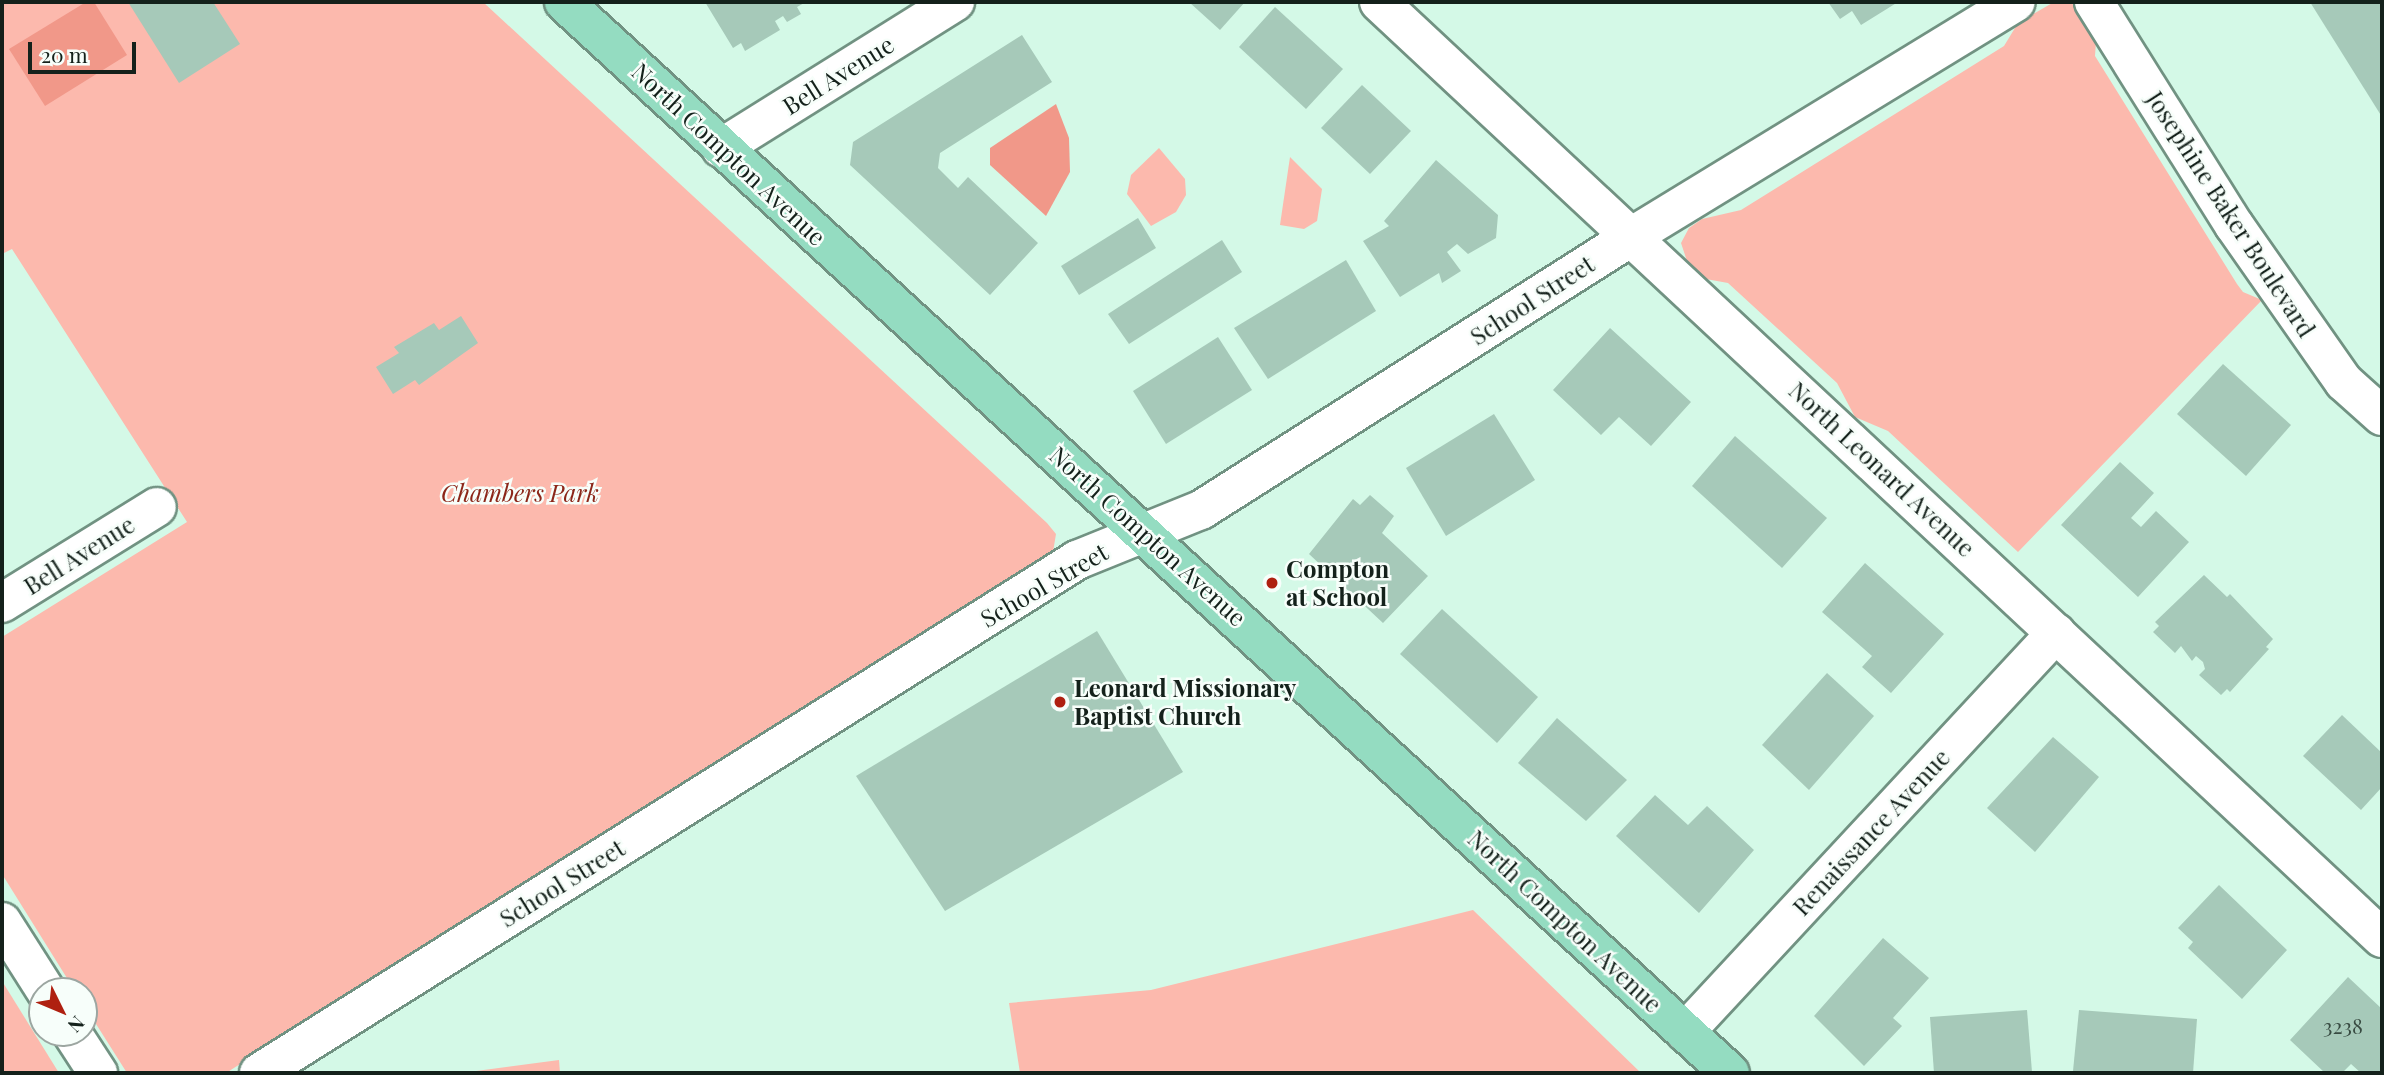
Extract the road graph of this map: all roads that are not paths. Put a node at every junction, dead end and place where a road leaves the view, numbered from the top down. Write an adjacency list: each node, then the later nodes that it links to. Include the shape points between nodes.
1 (564, 2): 6 (main road, North Compton Avenue)
2 (955, 2): 6 (street, Bell Avenue)
3 (1379, 2): 7 (street, North Leonard Avenue)
4 (2015, 2): 7 (street, School Street)
5 (2094, 2): 8 (street, Josephine Baker Boulevard, via 2234,225 2344,382)
6 (721, 148): 10 (main road, North Compton Avenue)
7 (1634, 235): 10 (street, School Street, via 1208,506); 12 (street, North Leonard Avenue)
8 (2382, 416)
9 (157, 507): 11 (street, Bell Avenue)
10 (1145, 533): 16 (main road, North Compton Avenue); 19 (street, School Street, via 1077,561)
11 (2, 603)
12 (2056, 633): 14 (street, North Leonard Avenue); 16 (street, Renaissance Avenue)
13 (2, 922): 15 (street)
14 (2382, 938)
15 (37, 977)
16 (1685, 1032): 20 (main road, North Compton Avenue)
17 (81, 1047): 18 (street)
18 (98, 1073)
19 (259, 1073)
20 (1731, 1073)

